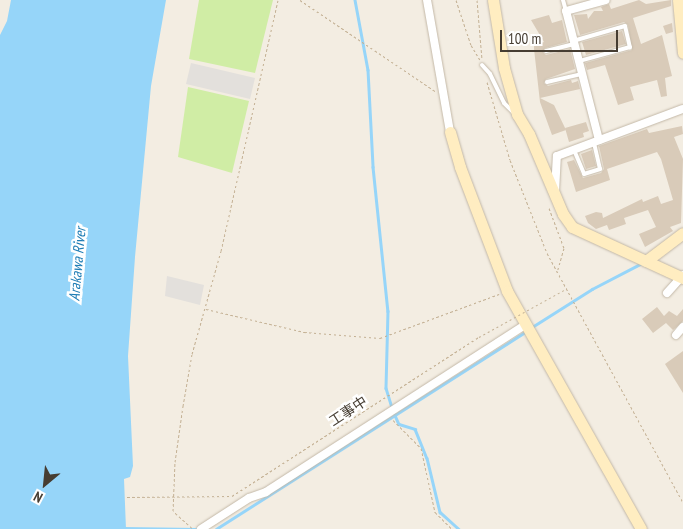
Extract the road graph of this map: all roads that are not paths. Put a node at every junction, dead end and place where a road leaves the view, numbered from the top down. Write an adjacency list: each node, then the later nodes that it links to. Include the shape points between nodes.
1 (427, 0): 17 (street)
2 (493, 0): 16 (street, via 504,68)
3 (563, 0): 7 (lane)
4 (606, 0): 6 (street)
5 (678, 0): 10 (street)
6 (589, 2): 7 (street)
7 (566, 11): 8 (street)
8 (574, 42): 9 (lane); 11 (street); 11 (lane, via 625,26 630,47)
9 (546, 51)
10 (683, 53)
11 (579, 61): 13 (street)
12 (482, 65): 16 (lane, via 490,74 507,109)
13 (582, 74): 14 (lane); 18 (street)
14 (547, 82)
15 (683, 110): 18 (street)
16 (517, 114): 20 (street)
17 (450, 132): 25 (street, via 507,291)
18 (597, 142): 19 (street); 19 (lane, via 600,169 584,174)
19 (574, 150): 20 (street, via 557,156)
20 (555, 195): 22 (street, via 572,227)
21 (683, 233): 22 (street)
22 (646, 261): 23 (street)
23 (682, 276): 24 (street)
24 (667, 293)
25 (526, 327): 28 (street, via 266,492 249,498); 29 (street)
26 (683, 327): 27 (street)
27 (676, 335)
28 (203, 528)
29 (641, 529)

